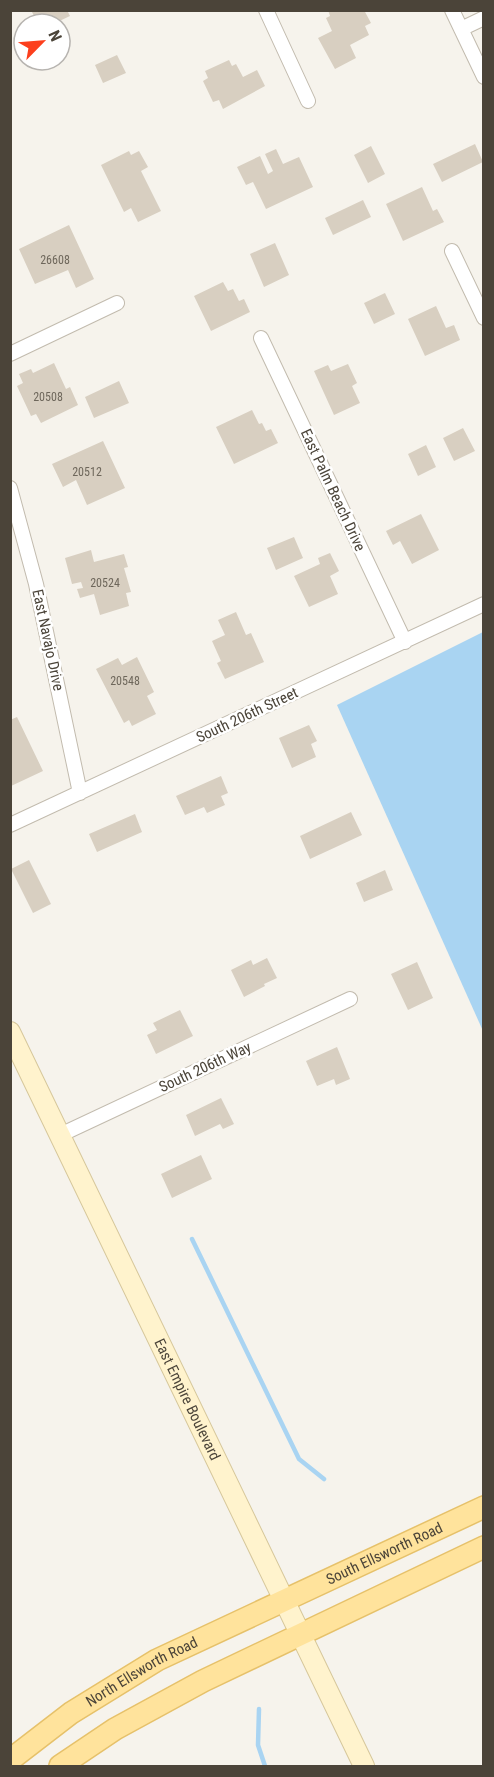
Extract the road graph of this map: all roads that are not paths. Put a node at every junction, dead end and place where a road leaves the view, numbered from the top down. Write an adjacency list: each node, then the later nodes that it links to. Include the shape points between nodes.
1 (266, 10): 6 (street)
2 (452, 10): 4 (street)
3 (483, 18): 4 (street)
4 (461, 29): 5 (street)
5 (483, 77)
6 (308, 102)
7 (452, 251): 9 (street)
8 (117, 303): 11 (street)
9 (483, 318)
10 (261, 338): 14 (street, East Palm Beach Drive)
11 (10, 354)
12 (10, 488): 15 (street, East Navajo Drive, via 36,585)
13 (483, 604): 14 (street, South 206th Street)
14 (405, 642): 15 (street, South 206th Street)
15 (80, 793): 16 (street, South 206th Street)
16 (10, 825)
17 (350, 999): 19 (street, South 206th Way)
18 (10, 1032): 19 (main road, East Empire Boulevard)
19 (60, 1136): 22 (main road, East Empire Boulevard)
20 (483, 1507): 22 (main road, South Ellsworth Road)
21 (483, 1547): 23 (main road)
22 (284, 1601): 23 (main road, East Empire Boulevard); 24 (main road, North Ellsworth Road, via 157,1660 71,1713)
23 (299, 1634): 25 (main road, via 168,1699); 26 (main road, East Empire Boulevard)
24 (10, 1760)
25 (60, 1767)
26 (364, 1767)

